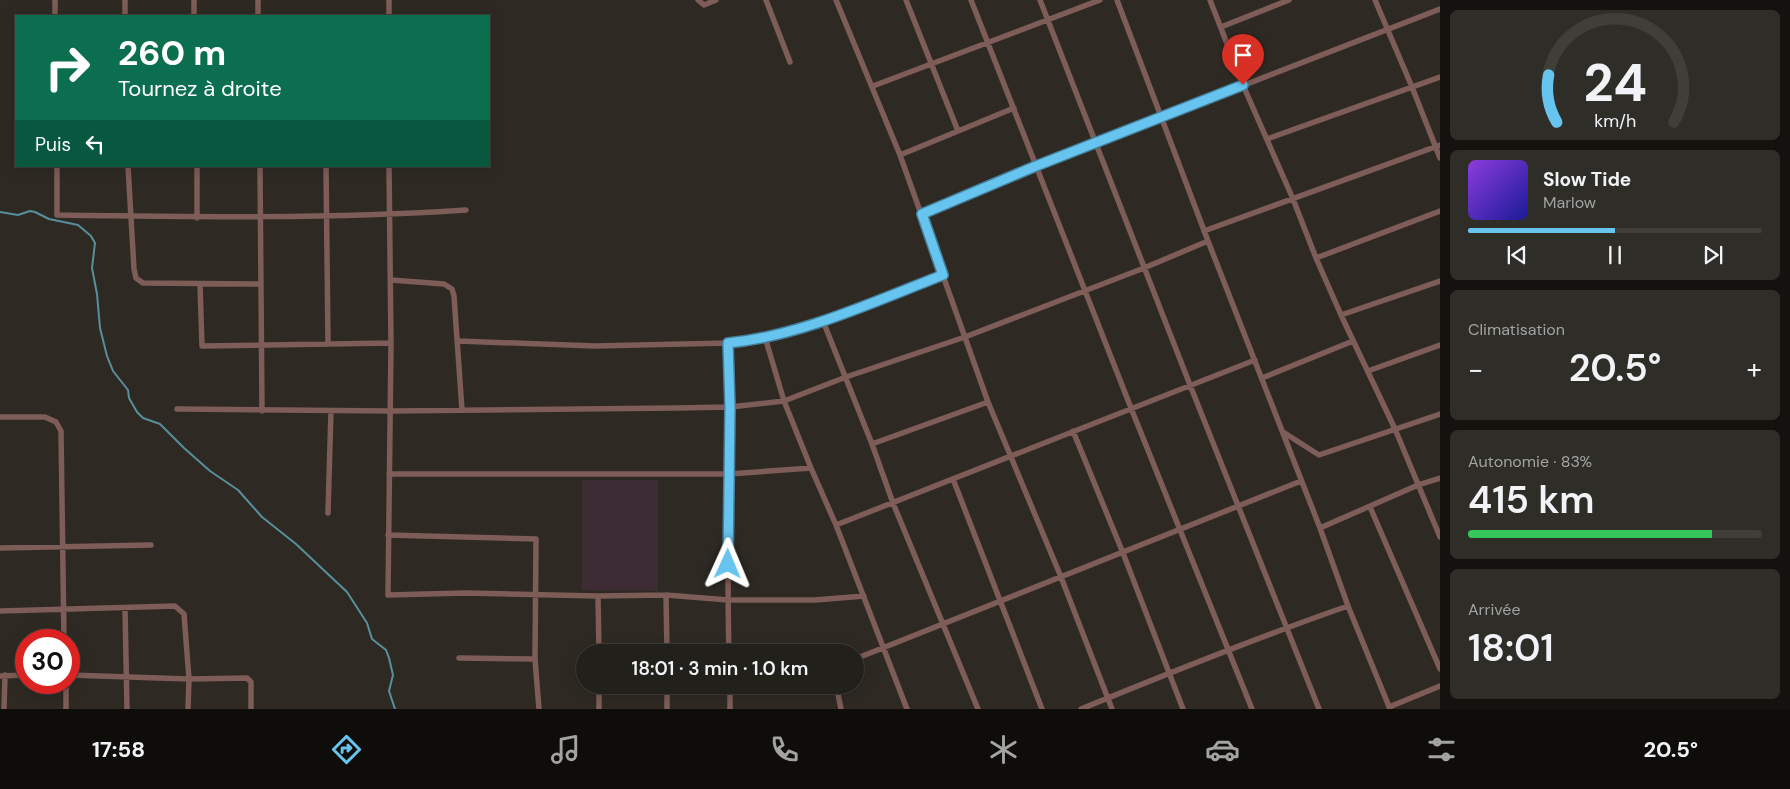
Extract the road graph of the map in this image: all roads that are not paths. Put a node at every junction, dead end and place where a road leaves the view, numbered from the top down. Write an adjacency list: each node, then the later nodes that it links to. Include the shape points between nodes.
1 (55, 0): 19 (street)
2 (124, 0): 20 (street)
3 (194, 0): 21 (street)
4 (258, 0): 22 (street)
5 (389, 0): 23 (street)
6 (698, 0): 7 (street, via 704,5)
7 (716, 0)
8 (766, 0): 28 (street)
9 (836, 0): 32 (street)
10 (906, 0): 29 (street)
11 (971, 0): 27 (street)
12 (1040, 0): 24 (street)
13 (1100, 0): 24 (street)
14 (1117, 0): 35 (street)
15 (1210, 0): 25 (street)
16 (1288, 0): 25 (street)
17 (1375, 0): 26 (street)
18 (1440, 9): 26 (street)
19 (55, 15)
20 (125, 15)
21 (194, 15)
22 (258, 15)
23 (389, 15)
24 (1048, 20): 27 (street); 38 (street)
25 (1221, 27): 31 (street)
26 (1388, 29): 31 (street); 33 (street)
27 (987, 44): 29 (street); 34 (street)
28 (790, 62)
29 (931, 64): 32 (street); 36 (street)
30 (1440, 77): 33 (street)
31 (1243, 85): 35 (street); 37 (street)
32 (873, 86): 40 (street)
33 (1412, 87): 37 (street); 39 (street)
34 (1014, 108): 36 (street); 42 (street)
35 (1161, 117): 38 (street); 58 (street)
36 (958, 131): 40 (street)
37 (1266, 139): 49 (street)
38 (1096, 142): 42 (street); 61 (street)
39 (1438, 146): 41 (street); 49 (street)
40 (900, 155): 52 (street)
41 (1440, 158)
42 (1036, 166): 52 (street); 67 (street)
43 (56, 167): 54 (street, via 57,215)
44 (128, 167): 54 (street)
45 (197, 167): 57 (street)
46 (260, 167): 55 (street)
47 (326, 167): 56 (street)
48 (389, 167): 53 (street)
49 (1293, 199): 58 (street); 60 (street)
50 (466, 210): 53 (street)
51 (1440, 211): 60 (street)
52 (922, 214): 62 (street)
53 (389, 215): 56 (street); 63 (street)
54 (130, 216): 57 (street); 65 (street, via 136,278 143,283)
55 (260, 216): 56 (street); 57 (street); 66 (street)
56 (326, 217): 76 (street)
57 (197, 218)
58 (1204, 231): 59 (street)
59 (1208, 241): 61 (street); 79 (street)
60 (1316, 258): 68 (street)
61 (1144, 268): 67 (street); 83 (street)
62 (943, 275): 69 (street); 71 (street)
63 (391, 280): 72 (street, via 444,284 452,289); 74 (street)
64 (1440, 281): 68 (street)
65 (200, 284): 66 (street); 77 (street, via 202,346)
66 (261, 284): 77 (street)
67 (1085, 290): 71 (street); 87 (street)
68 (1341, 315): 73 (street)
69 (823, 321): 70 (street); 81 (street)
70 (766, 337): 75 (street); 84 (street)
71 (965, 337): 81 (street); 85 (street)
72 (458, 341): 75 (street, via 595,346); 89 (street)
73 (1353, 341): 80 (street); 82 (street)
74 (391, 343): 76 (street); 92 (street)
75 (728, 343): 86 (street)
76 (328, 344): 77 (street)
77 (262, 345): 90 (street)
78 (1440, 345): 80 (street)
79 (1255, 360): 82 (street); 83 (street)
80 (1368, 372): 95 (street)
81 (846, 377): 84 (street); 98 (street)
82 (1262, 378): 97 (street)
83 (1190, 385): 87 (street); 109 (street)
84 (784, 401): 86 (street); 100 (street)
85 (988, 402): 98 (street); 99 (street)
86 (730, 407): 89 (street); 102 (street)
87 (1131, 408): 96 (street); 113 (street)
88 (177, 409): 90 (street)
89 (462, 410): 92 (street)
90 (262, 411): 91 (street)
91 (331, 411): 92 (street); 110 (street)
92 (391, 411): 101 (street)
93 (1440, 414): 95 (street)
94 (0, 417): 118 (street, via 45,417 56,422 61,431)
95 (1395, 429): 97 (street, via 1319,455); 106 (street)
96 (1074, 431): 99 (street); 119 (street)
97 (1283, 432): 105 (street)
98 (872, 444): 107 (street)
99 (1012, 456): 104 (street); 120 (street)
100 (811, 468): 102 (street); 111 (street)
101 (389, 474): 102 (street); 114 (street)
102 (729, 474): 125 (street)
103 (1440, 478): 106 (street)
104 (953, 479): 107 (street); 126 (street)
105 (1301, 481): 109 (street); 112 (street)
106 (1418, 485): 108 (street); 115 (street)
107 (892, 503): 111 (street); 131 (street)
108 (1370, 506): 112 (street); 142 (street)
109 (1238, 507): 113 (street); 132 (street)
110 (328, 513)
111 (836, 525): 124 (street)
112 (1320, 528): 127 (street)
113 (1180, 531): 119 (street); 138 (street)
114 (388, 535): 121 (street, via 536,538); 121 (street, via 388,595)
115 (1440, 537)
116 (151, 545): 118 (street)
117 (0, 548): 118 (street)
118 (62, 548): 129 (street)
119 (1123, 553): 120 (street); 143 (street)
120 (1061, 577): 126 (street); 154 (street)
121 (536, 594): 123 (street); 141 (street)
122 (666, 595): 123 (street); 125 (street); 135 (street)
123 (598, 596): 134 (street)
124 (864, 596): 125 (street, via 815,600); 137 (street)
125 (728, 600): 136 (street)
126 (1000, 601): 131 (street); 168 (street)
127 (1348, 606): 132 (street); 155 (street)
128 (125, 608): 129 (street); 146 (street); 147 (street, via 175,606 184,614)
129 (63, 610): 130 (street); 133 (street)
130 (0, 611)
131 (942, 625): 137 (street); 167 (street)
132 (1286, 627): 138 (street); 173 (street)
133 (64, 629)
134 (599, 644)
135 (666, 644)
136 (729, 644)
137 (883, 648): 139 (street); 166 (street)
138 (1230, 650): 143 (street); 172 (street)
139 (864, 655)
140 (459, 658): 141 (street)
141 (535, 659): 161 (street)
142 (1440, 669)
143 (1168, 673): 154 (street); 171 (street)
144 (80, 675): 146 (street)
145 (3, 676): 156 (street)
146 (127, 676): 147 (street); 158 (street)
147 (189, 679): 159 (street); 160 (street, via 247,678 251,682)
148 (1440, 686): 155 (street)
149 (66, 694): 157 (street)
150 (599, 694): 162 (street)
151 (667, 694): 163 (street)
152 (730, 694): 164 (street)
153 (838, 694): 165 (street)
154 (1108, 698): 169 (street); 170 (street)
155 (1390, 708)
156 (4, 709)
157 (66, 709)
158 (127, 709)
159 (188, 709)
160 (251, 709)
161 (539, 709)
162 (599, 709)
163 (667, 709)
164 (730, 709)
165 (841, 709)
166 (907, 709)
167 (978, 709)
168 (1042, 709)
169 (1081, 709)
170 (1112, 709)
171 (1183, 709)
172 (1252, 709)
173 (1319, 709)

